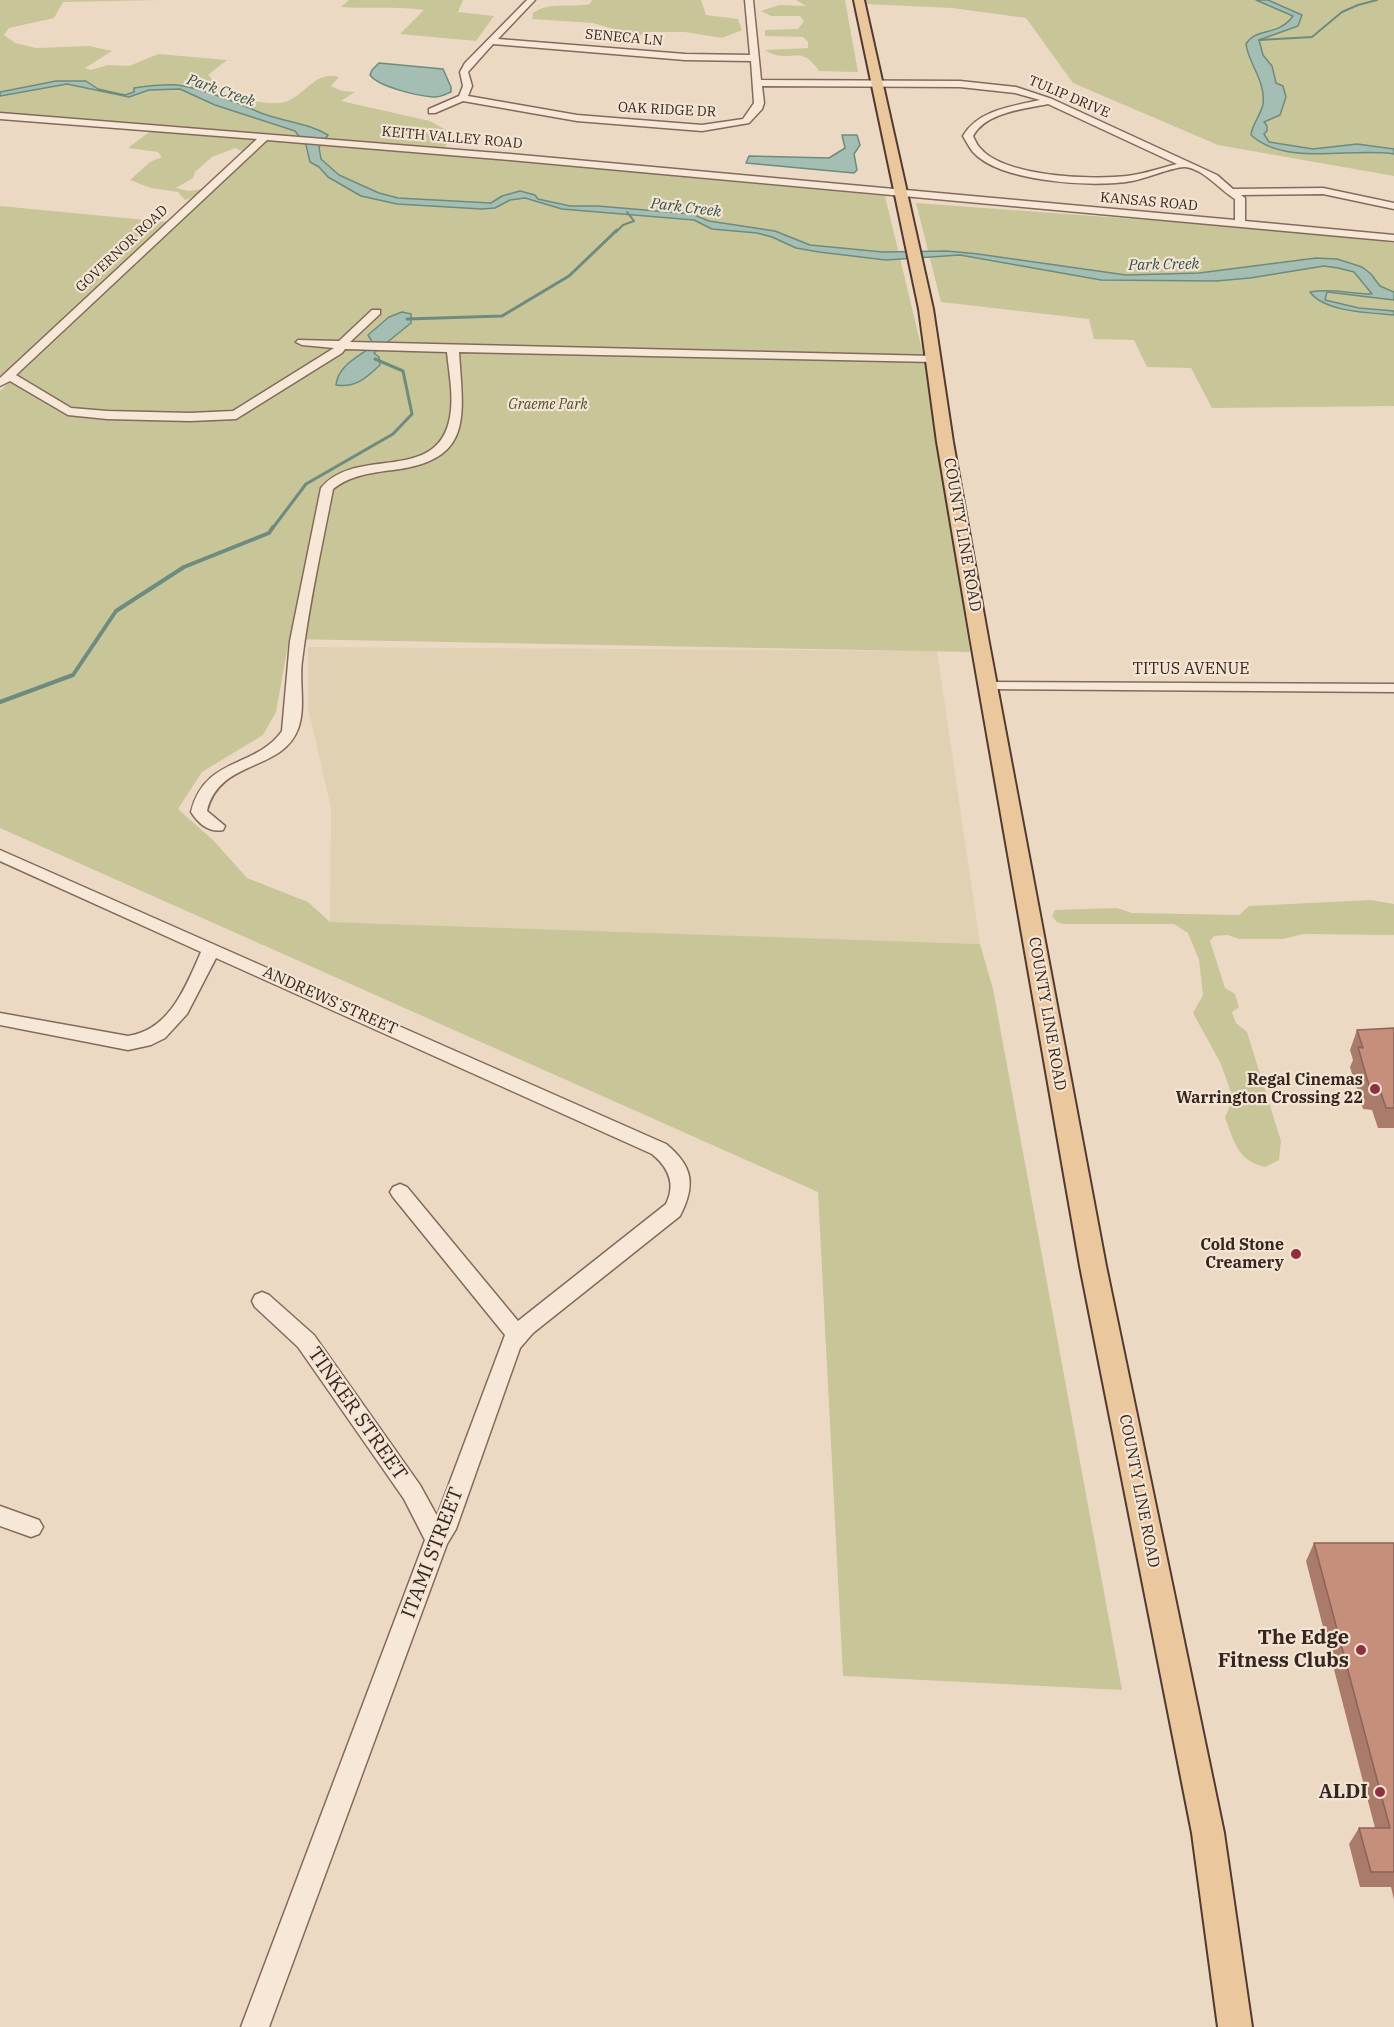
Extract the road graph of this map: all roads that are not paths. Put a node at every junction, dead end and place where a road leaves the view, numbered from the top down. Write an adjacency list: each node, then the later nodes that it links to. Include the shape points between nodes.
1 (531, 0): 4 (street)
2 (749, 0): 5 (street, OAK RIDGE DR)
3 (860, 0): 7 (main road, COUNTY LINE ROAD)
4 (491, 41): 5 (street, SENECA LN, via 685,57); 8 (street, via 464,72 468,85)
5 (754, 58): 6 (street, OAK RIDGE DR)
6 (756, 83): 7 (street, TULIP DRIVE); 8 (street, OAK RIDGE DR, via 759,103 752,116 746,121 716,127 577,118)
7 (877, 84): 9 (street, TULIP DRIVE, via 987,85); 14 (main road, COUNTY LINE ROAD)
8 (462, 98): 10 (street)
9 (1049, 101): 13 (street, TULIP DRIVE); 13 (street, via 975,124 968,136 973,147 1003,167 1065,179 1129,179)
10 (432, 111)
11 (0, 116): 12 (street, KEITH VALLEY ROAD)
12 (265, 137): 14 (street, KEITH VALLEY ROAD); 25 (street, GOVERNOR ROAD)
13 (1186, 164): 15 (street, TULIP DRIVE, via 1214,177)
14 (901, 193): 17 (street, KANSAS ROAD); 24 (main road, COUNTY LINE ROAD)
15 (1232, 194): 16 (street, via 1323,191); 17 (street); 18 (street, via 1240,198)
16 (1394, 206)
17 (1227, 214): 18 (street, KANSAS ROAD)
18 (1240, 223): 19 (street, KANSAS ROAD)
19 (1394, 238)
20 (376, 312): 22 (street)
21 (302, 342): 22 (street)
22 (343, 345): 23 (street); 25 (street, via 236,415 190,417 68,411)
23 (453, 349): 24 (street); 28 (street, via 456,418 444,446 430,456 398,467 341,476 327,488 298,634 291,729 284,741 222,775 206,791 199,802 199,812)
24 (934, 359): 26 (main road, COUNTY LINE ROAD)
25 (4, 380)
26 (988, 686): 27 (street, TITUS AVENUE); 40 (main road, COUNTY LINE ROAD, via 1093,1266 1208,1833)
27 (1394, 688)
28 (217, 826)
29 (0, 855): 30 (street, ANDREWS STREET)
30 (211, 949): 31 (street, via 193,990 167,1028 145,1041 128,1043); 32 (street, ANDREWS STREET)
31 (0, 1019)
32 (659, 1149): 35 (street, ITAMI STREET, via 681,1176 682,1193 673,1210)
33 (400, 1192): 35 (street)
34 (261, 1301): 38 (street, TINKER STREET, via 313,1350 412,1492)
35 (517, 1335): 38 (street, ITAMI STREET)
36 (0, 1516): 37 (street)
37 (31, 1527)
38 (437, 1539): 39 (street, ITAMI STREET)
39 (255, 2027)
40 (1235, 2027)

